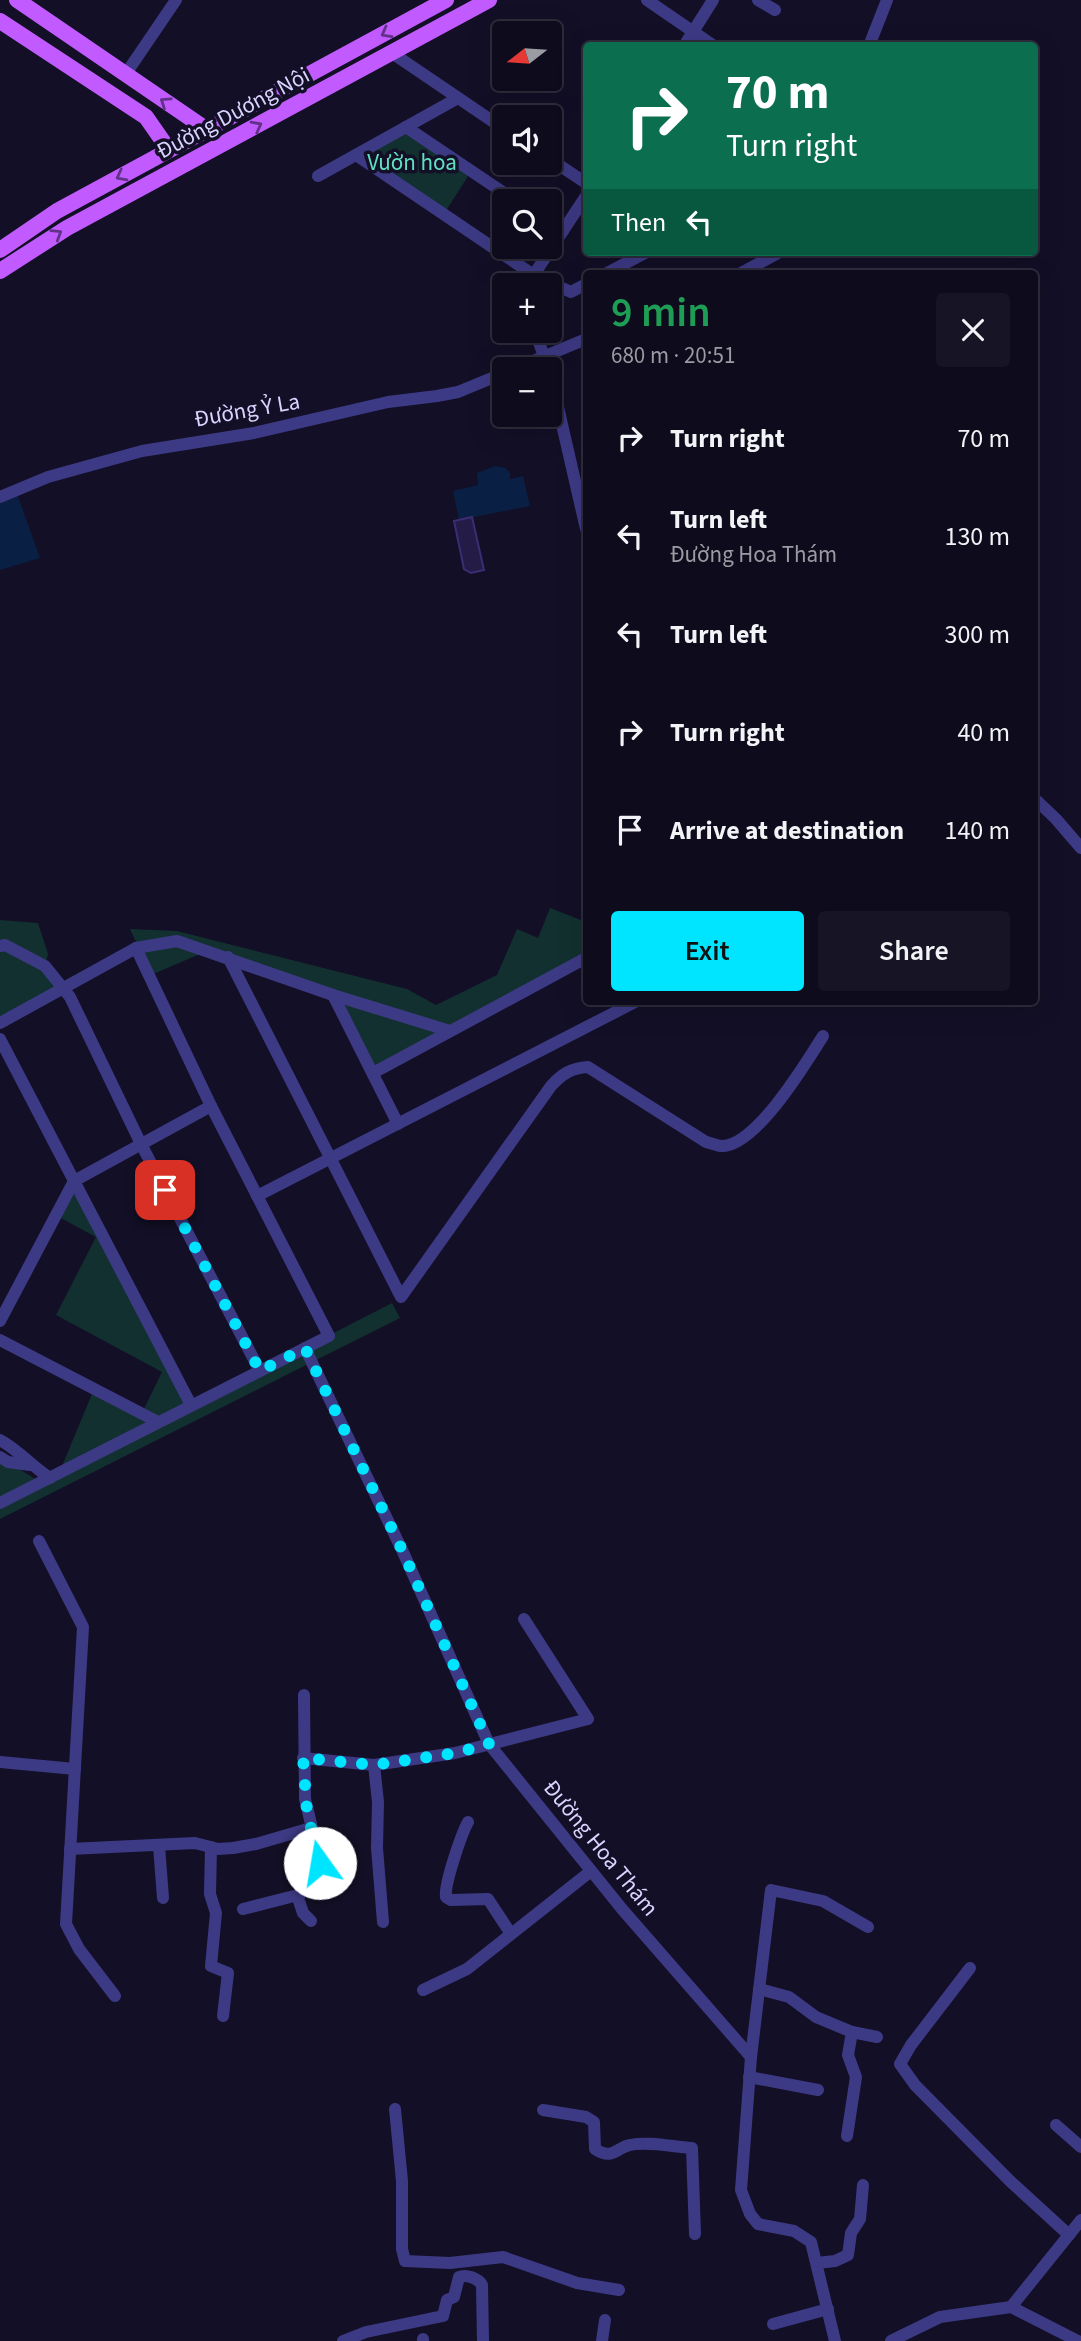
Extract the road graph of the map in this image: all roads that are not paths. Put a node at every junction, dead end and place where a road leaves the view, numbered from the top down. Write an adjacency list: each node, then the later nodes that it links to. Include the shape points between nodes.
1 (17, 0): 17 (main road)
2 (176, 0): 17 (street)
3 (446, 0): 22 (main road, Đường Dương Nội, one-way to 22)
4 (489, 0): 9 (main road, Đường Dương Nội)
5 (647, 0): 12 (street)
6 (713, 0): 12 (street)
7 (758, 0): 10 (street)
8 (887, 0): 15 (street)
9 (470, 5): 16 (main road, Đường Dương Nội)
10 (775, 10)
11 (0, 21): 18 (main road)
12 (693, 31): 13 (street); 14 (street)
13 (686, 42)
14 (708, 42)
15 (871, 42)
16 (392, 53): 19 (street); 36 (main road, Đường Dương Nội, one-way to 16, via 67,228)
17 (125, 75): 18 (main road); 22 (main road, one-way to 17)
18 (112, 94): 23 (main road, via 146,117)
19 (458, 98): 20 (street); 21 (street)
20 (492, 121)
21 (406, 127): 24 (street); 28 (street)
22 (206, 129): 23 (main road, Đường Dương Nội)
23 (169, 150): 31 (main road, Đường Dương Nội, one-way to 31, via 57,211)
24 (356, 155): 26 (street); 37 (street)
25 (562, 167): 27 (street)
26 (318, 176)
27 (583, 181)
28 (498, 189)
29 (583, 201): 30 (street)
30 (563, 231): 38 (street)
31 (0, 250)
32 (639, 256): 34 (street)
33 (773, 256): 35 (street)
34 (613, 270)
35 (747, 270)
36 (0, 271)
37 (520, 273)
38 (536, 273)
39 (583, 286): 40 (street, via 571,292)
40 (562, 290)
41 (583, 340): 43 (street)
42 (540, 343): 43 (street)
43 (544, 355): 44 (street)
44 (540, 357)
45 (492, 378): 47 (street, Đường Ỷ La, via 458,392 142,451 48,477)
46 (562, 427): 48 (street)
47 (0, 497)
48 (583, 516)
49 (1038, 802): 50 (street)
50 (1081, 848)
51 (0, 946): 55 (street, via 45,966)
52 (136, 948): 53 (street, via 177,941); 55 (street); 65 (street)
53 (228, 957): 57 (street); 68 (street)
54 (583, 960): 61 (street)
55 (64, 987): 56 (street); 58 (street)
56 (49, 995): 58 (street); 60 (street)
57 (333, 995): 61 (street); 64 (street)
58 (73, 1003): 67 (street)
59 (629, 1005): 66 (street)
60 (0, 1023)
61 (450, 1031): 64 (street)
62 (823, 1036): 68 (street, via 752,1131 721,1146 706,1142 588,1068 563,1074 401,1297)
63 (0, 1039): 69 (street)
64 (373, 1073): 66 (street)
65 (211, 1106): 67 (street); 70 (street)
66 (398, 1124): 68 (street)
67 (141, 1144): 69 (street); 74 (street)
68 (330, 1159): 70 (street)
69 (74, 1181): 71 (street); 75 (street)
70 (257, 1196): 73 (street, via 329,1336)
71 (0, 1321)
72 (0, 1340): 76 (street)
73 (305, 1348): 74 (street); 85 (street, Đường Hoa Thám)
74 (260, 1371): 75 (street)
75 (191, 1405): 76 (street)
76 (158, 1422): 80 (street)
77 (0, 1440): 79 (street, via 14,1447)
78 (0, 1457): 79 (street)
79 (30, 1465): 80 (street)
80 (50, 1478): 81 (street)
81 (0, 1503)
82 (40, 1541): 89 (street, via 83,1627)
83 (524, 1619): 85 (street, via 588,1719)
84 (304, 1695): 86 (street)
85 (489, 1744): 88 (street); 95 (street, Đường Hoa Thám)
86 (303, 1758): 88 (street); 91 (street)
87 (0, 1762): 89 (street)
88 (374, 1765): 100 (street)
89 (75, 1769): 94 (street)
90 (468, 1822): 102 (street, via 446,1897 488,1899)
91 (311, 1828): 93 (street, via 247,1847); 96 (street, via 320,1863)
92 (159, 1846): 93 (street, via 195,1843); 94 (street); 97 (street)
93 (211, 1847): 107 (street, via 210,1894 216,1913 211,1964 228,1975)
94 (70, 1849): 106 (street, via 67,1929)
95 (592, 1871): 102 (street); 110 (street, Đường Hoa Thám)
96 (298, 1895): 98 (street); 99 (street, via 303,1913)
97 (163, 1898)
98 (243, 1909)
99 (311, 1921)
100 (383, 1922)
101 (869, 1927): 104 (street, via 823,1900 772,1889)
102 (511, 1934): 105 (street, via 467,1969)
103 (970, 1968): 121 (street, via 900,2064 915,2085)
104 (759, 1989): 108 (street, via 789,1997 816,2017); 110 (street)
105 (423, 1990)
106 (115, 1996)
107 (223, 2016)
108 (852, 2032): 109 (street); 116 (street, via 848,2055 856,2077)
109 (877, 2037)
110 (751, 2057): 111 (street)
111 (749, 2077): 112 (street); 122 (street, via 744,2201 758,2224 807,2238)
112 (818, 2090)
113 (395, 2109): 123 (street, via 403,2259 450,2263 503,2257 577,2283)
114 (543, 2110): 120 (street, via 594,2122 594,2142 600,2152 613,2154 628,2145 692,2148)
115 (1056, 2125): 117 (street)
116 (848, 2136)
117 (1081, 2147)
118 (863, 2185): 122 (street, via 860,2219 851,2233 848,2255)
119 (1081, 2220): 121 (street)
120 (695, 2234)
121 (1069, 2235): 124 (street)
122 (817, 2263): 125 (street)
123 (619, 2290)
124 (1011, 2307): 132 (street, via 940,2316); 133 (street)
125 (828, 2309): 127 (street); 131 (street)
126 (605, 2320): 130 (street)
127 (772, 2324)
128 (343, 2341): 129 (street, via 443,2316 462,2275 482,2285)
129 (483, 2341)
130 (602, 2341)
131 (835, 2341)
132 (891, 2341)
133 (1078, 2341)

